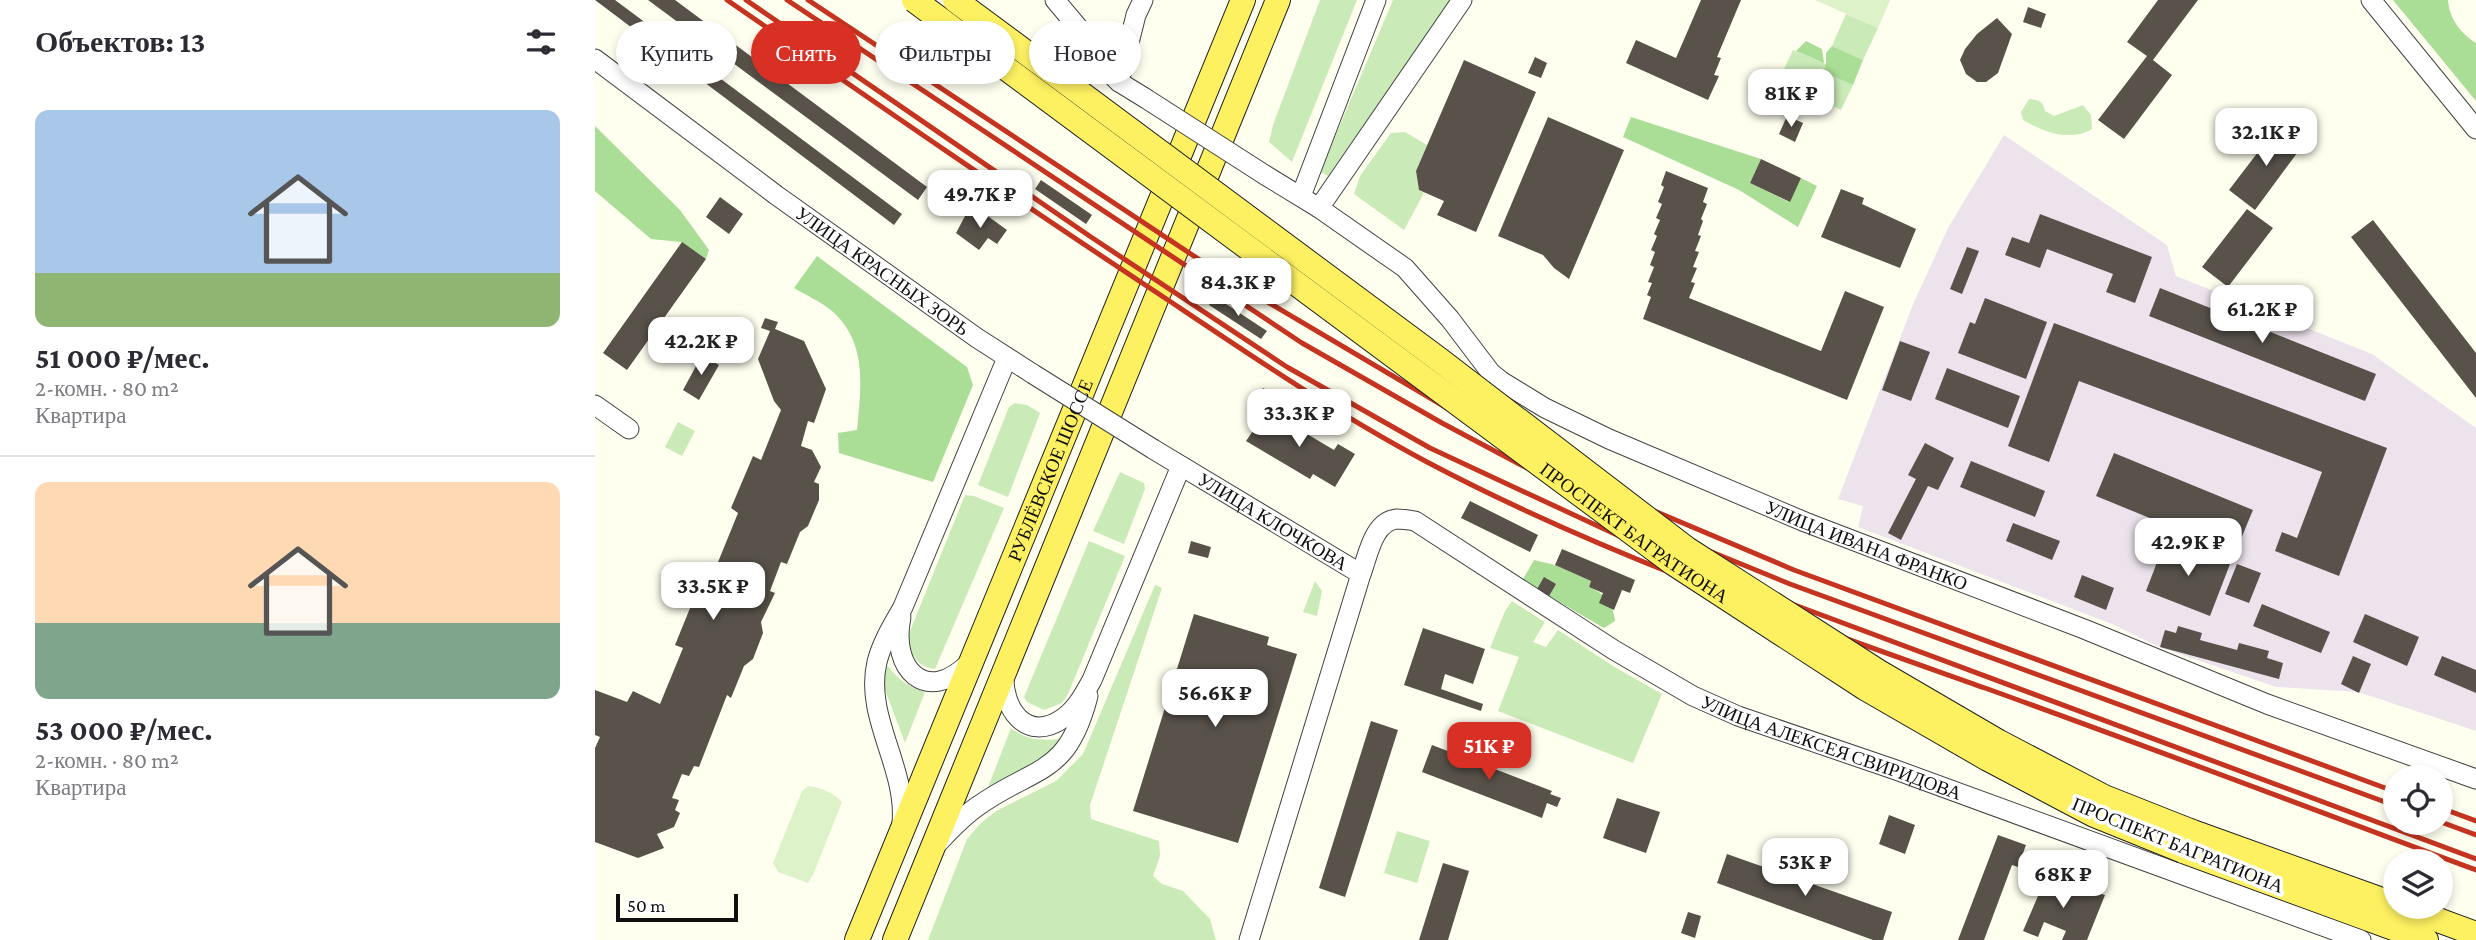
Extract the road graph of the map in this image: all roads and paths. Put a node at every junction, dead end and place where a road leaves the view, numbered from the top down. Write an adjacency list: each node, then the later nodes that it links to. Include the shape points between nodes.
1 (914, 0): 28 (main road, ПРОСПЕКТ БАГРАТИОНА, bridge, via 1673,563 1865,688 1989,759 2094,815)
2 (955, 0): 28 (main road, ПРОСПЕКТ БАГРАТИОНА, bridge, via 1687,549 1879,672 1999,742)
3 (1055, 0): 10 (street)
4 (1143, 0): 11 (street)
5 (1243, 0): 23 (main road, РУБЛЁВСКОЕ ШОССЕ)
6 (1278, 0): 24 (main road, РУБЛЁВСКОЕ ШОССЕ)
7 (1376, 0): 15 (street)
8 (1462, 0): 16 (street)
9 (2371, 0): 14 (street)
10 (1073, 21)
11 (1134, 21)
12 (595, 59): 17 (street, УЛИЦА КРАСНЫХ ЗОРЬ, via 776,195)
13 (1122, 84): 15 (street, bridge)
14 (2476, 129)
15 (1301, 196): 16 (street, УЛИЦА ИВАНА ФРАНКО)
16 (1319, 208): 26 (street, УЛИЦА ИВАНА ФРАНКО, via 1405,268 1491,373 1545,408 1805,522 2267,704)
17 (1007, 358): 20 (street, УЛИЦА КРАСНЫХ ЗОРЬ, bridge); 22 (street)
18 (595, 405): 19 (street)
19 (629, 429)
20 (1181, 466): 21 (street, УЛИЦА КЛОЧКОВА); 25 (street)
21 (1361, 574): 35 (street, УЛИЦА КЛОЧКОВА); 36 (street, УЛИЦА АЛЕКСЕЯ СВИРИДОВА, via 1376,532 1396,519 1415,521 1625,657 1738,716)
22 (903, 607): 23 (street, via 899,649 912,673 922,680 948,680); 27 (street, via 884,641 875,688 902,794)
23 (974, 659): 27 (main road, РУБЛЁВСКОЕ ШОССЕ)
24 (1005, 670): 25 (street, via 1006,701 1013,713 1031,725 1063,719); 29 (main road, РУБЛЁВСКОЕ ШОССЕ)
25 (1092, 680): 29 (street, via 1081,725 1063,754 1047,768 978,806)
26 (2476, 779)
27 (900, 838): 34 (main road, РУБЛЁВСКОЕ ШОССЕ)
28 (2187, 841): 30 (main road, ПРОСПЕКТ БАГРАТИОНА); 37 (main road, ПРОСПЕКТ БАГРАТИОНА)
29 (932, 849): 33 (main road, РУБЛЁВСКОЕ ШОССЕ)
30 (2383, 901)
31 (2434, 919): 32 (main road, ПРОСПЕКТ БАГРАТИОНА)
32 (2476, 934)
33 (896, 938)
34 (857, 939)
35 (1249, 940)
36 (2361, 940)
37 (2426, 940)

